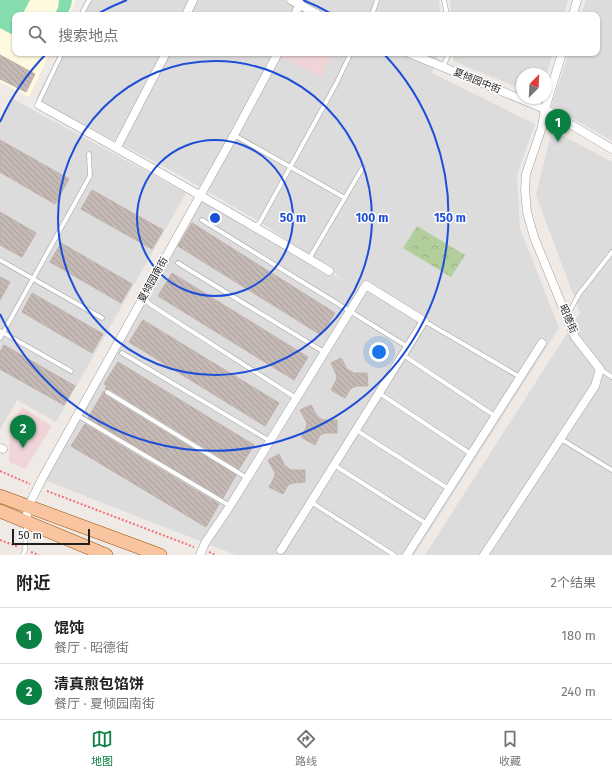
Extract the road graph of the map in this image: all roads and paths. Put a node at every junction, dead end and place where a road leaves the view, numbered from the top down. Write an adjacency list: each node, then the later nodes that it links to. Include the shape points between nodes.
1 (89, 0): 8 (lane)
2 (193, 0): 9 (street)
3 (292, 0): 7 (street)
4 (377, 0): 12 (lane)
5 (444, 0): 13 (lane)
6 (577, 0): 14 (street)
7 (300, 2): 10 (street); 11 (street)
8 (83, 12)
9 (187, 12)
10 (296, 12)
11 (315, 12)
12 (373, 12)
13 (447, 12)
14 (574, 12)
15 (61, 56): 23 (lane)
16 (164, 56): 26 (street)
17 (276, 56): 25 (street, 夏倾园南街)
18 (349, 56): 29 (lane)
19 (416, 56): 22 (street, 夏倾园中街)
20 (448, 56): 22 (lane)
21 (561, 56): 24 (street, 昭德街)
22 (443, 67): 24 (street, 夏倾园中街)
23 (39, 105): 26 (street)
24 (545, 109): 27 (street, 夏倾园中街); 43 (street, 昭德街, via 542,127 526,174 527,212 534,237)
25 (234, 135): 29 (lane); 31 (street, 夏倾园南街)
26 (117, 147): 31 (street)
27 (612, 149)
28 (89, 154): 40 (lane, via 90,176)
29 (290, 167): 32 (lane); 34 (lane)
30 (363, 167): 32 (lane)
31 (200, 195): 34 (street); 70 (street, 夏倾园南街)
32 (345, 198): 36 (lane)
33 (202, 220): 42 (lane)
34 (255, 227): 36 (street)
35 (612, 252): 43 (lane)
36 (309, 259): 39 (street)
37 (0, 260): 40 (lane)
38 (178, 263): 50 (lane)
39 (329, 271)
40 (33, 279): 44 (lane); 46 (lane)
41 (146, 300): 59 (lane)
42 (350, 311): 45 (street, via 366,285); 49 (lane); 50 (street)
43 (566, 314): 53 (street, 昭德街, via 575,336)
44 (102, 318)
45 (424, 321): 49 (street); 55 (lane)
46 (1, 332): 47 (lane); 54 (lane)
47 (0, 338)
48 (542, 343): 55 (street)
49 (408, 347): 52 (street)
50 (324, 352): 59 (street)
51 (122, 353): 64 (lane)
52 (403, 354): 58 (street); 60 (lane)
53 (600, 369): 56 (lane); 63 (street, via 595,386)
54 (71, 371)
55 (520, 377): 60 (street)
56 (612, 377)
57 (106, 392): 69 (lane)
58 (379, 393): 62 (street); 65 (lane)
59 (296, 398): 64 (street)
60 (496, 416): 65 (street)
61 (82, 418): 74 (lane)
62 (356, 430): 66 (street); 71 (lane)
63 (560, 439): 67 (lane); 87 (street)
64 (270, 441): 69 (street)
65 (471, 454): 71 (street)
66 (334, 466): 73 (street); 78 (lane)
67 (612, 470)
68 (0, 471): 70 (path)
69 (247, 478): 74 (street)
70 (38, 487): 75 (street, 夏倾园南街); 80 (path)
71 (449, 489): 78 (street)
72 (0, 496): 75 (main road)
73 (311, 502): 79 (street); 85 (lane)
74 (230, 506): 80 (street)
75 (28, 507): 77 (street, 夏倾园南街); 83 (main road)
76 (0, 512): 77 (main road)
77 (26, 522): 81 (lane); 82 (main road)
78 (427, 524): 86 (street)
79 (281, 550)
80 (201, 552): 84 (path)
81 (23, 555)
82 (106, 555)
83 (160, 555)
84 (216, 555)
85 (394, 555)
86 (407, 555)
87 (484, 555)

